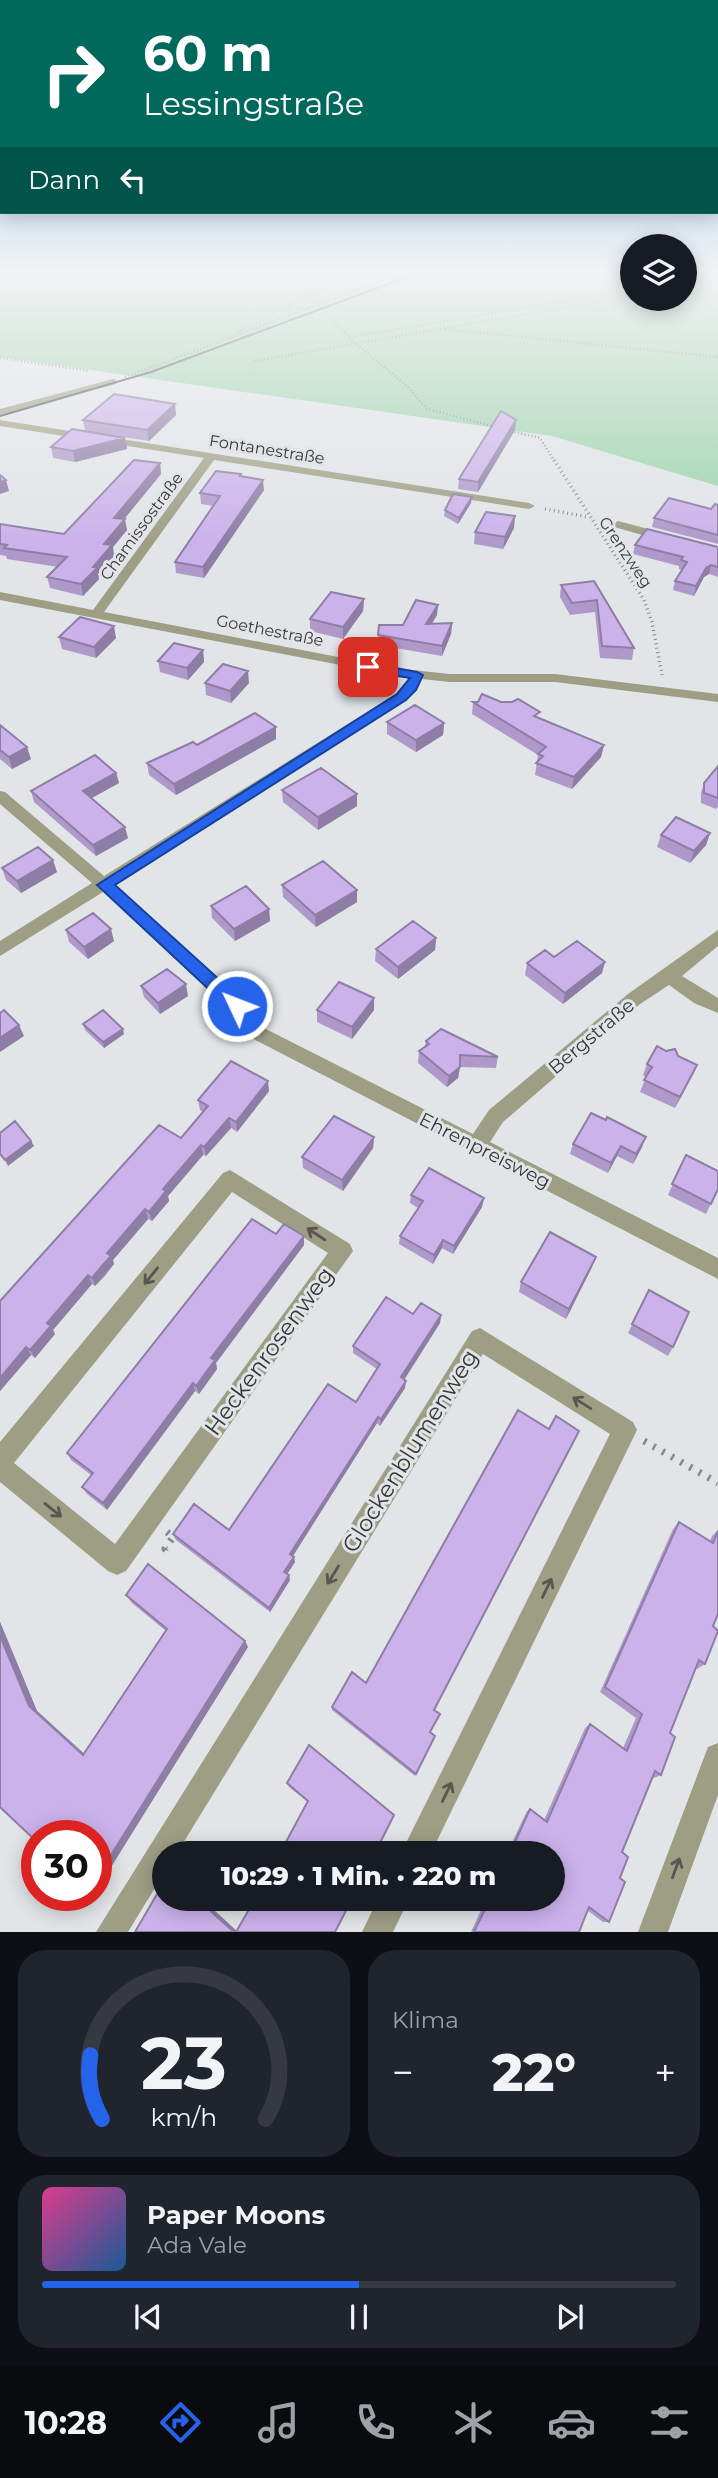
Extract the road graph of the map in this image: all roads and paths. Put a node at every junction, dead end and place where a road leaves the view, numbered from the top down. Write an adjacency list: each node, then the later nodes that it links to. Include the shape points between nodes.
1 (41, 364): 4 (path, via 101,373)
2 (159, 364): 4 (path)
3 (381, 364): 9 (path, Grenzweg, via 427,409 540,438)
4 (113, 382): 5 (street)
5 (4, 411)
6 (0, 424): 7 (street, Fontanestraße)
7 (211, 456): 8 (street, Fontanestraße); 13 (street, Chamissostraße)
8 (529, 506): 9 (path)
9 (589, 517): 15 (path, Grenzweg, via 644,600 663,667)
10 (618, 525): 11 (street)
11 (680, 541)
12 (0, 596): 13 (street, Goethestraße)
13 (96, 615): 14 (street, Goethestraße)
14 (417, 675): 15 (street, Goethestraße, via 555,678); 18 (street, via 401,697)
15 (661, 690): 16 (street, Goethestraße)
16 (718, 698)
17 (0, 796): 18 (street)
18 (105, 885): 20 (street); 22 (street)
19 (718, 936): 21 (street, Bergstraße)
20 (0, 949)
21 (669, 976): 23 (street); 25 (street, Bergstraße, via 634,999 496,1116)
22 (237, 1006)
23 (718, 1006)
24 (252, 1030): 25 (street, Ehrenpreisweg)
25 (476, 1146): 26 (street, Ehrenpreisweg)
26 (718, 1269)
27 (625, 1430): 30 (path); 32 (street, one-way to 27); 34 (street, Glockenblumenweg, one-way to 34, via 480,1339)
28 (0, 1461): 29 (street, Heckenrosenweg, one-way to 28, via 117,1562 342,1251 230,1179)
29 (0, 1467)
30 (718, 1483)
31 (718, 1757): 36 (street, one-way to 31)
32 (422, 1841)
33 (388, 1911): 35 (street)
34 (111, 1932)
35 (377, 1932)
36 (653, 1932)

